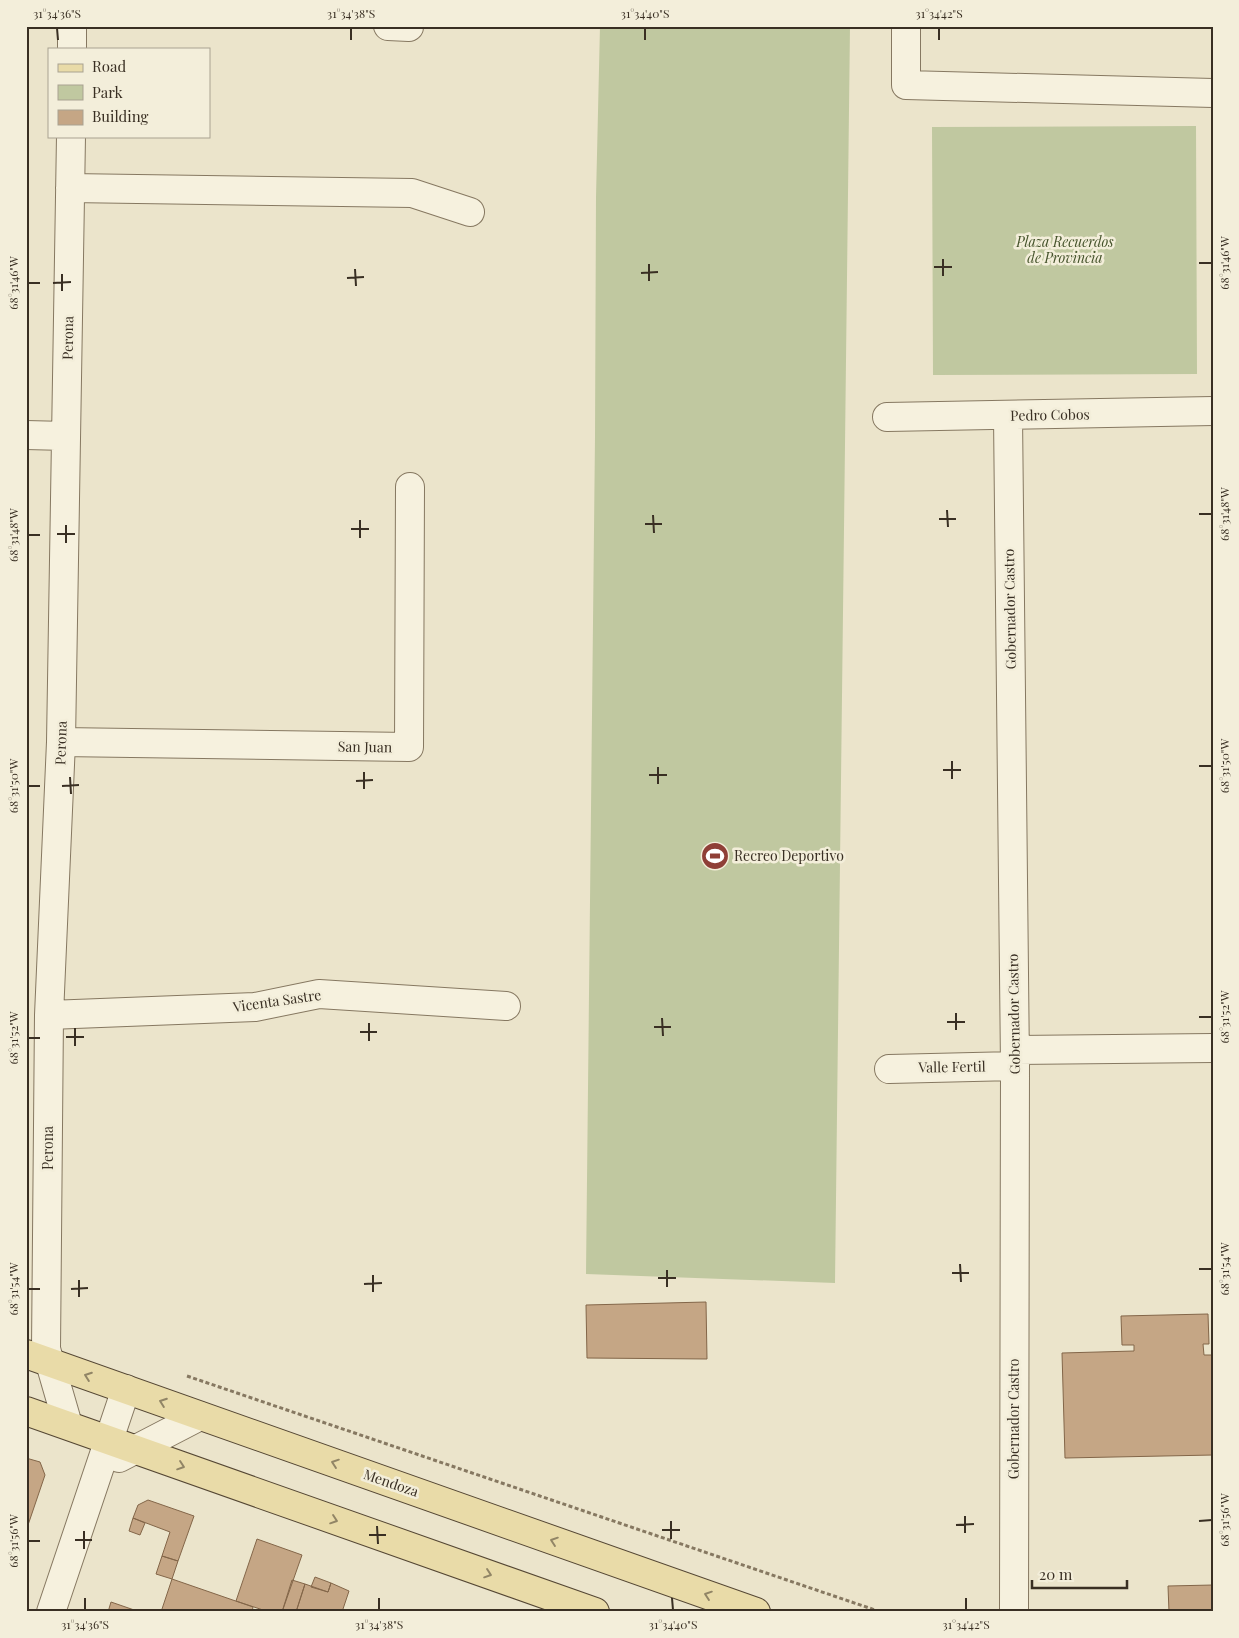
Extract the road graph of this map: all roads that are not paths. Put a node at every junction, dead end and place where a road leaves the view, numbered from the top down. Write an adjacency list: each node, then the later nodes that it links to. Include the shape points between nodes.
1 (72, 26): 5 (street)
2 (388, 26): 4 (street)
3 (906, 26): 6 (street, via 906,85)
4 (409, 27)
5 (72, 48)
6 (1213, 93)
7 (70, 138): 8 (street, Perona)
8 (70, 188): 9 (street, via 412,192); 14 (street, Perona)
9 (470, 212)
10 (1213, 411): 11 (street, Pedro Cobos)
11 (1008, 416): 12 (street, Pedro Cobos); 20 (street, Gobernador Castro)
12 (887, 418)
13 (26, 435): 14 (street)
14 (66, 436): 16 (street, Perona)
15 (410, 487): 16 (street, San Juan, via 409,747)
16 (62, 742): 18 (street, Perona)
17 (506, 1006): 18 (street, Vicenta Sastre, via 319,994 255,1007)
18 (49, 1015): 22 (street, Perona)
19 (1213, 1048): 20 (street, Valle Fertil)
20 (1015, 1058): 21 (street, Valle Fertil); 33 (street, Gobernador Castro)
21 (889, 1068)
22 (36, 1356): 23 (main road, Mendoza, one-way to 22); 26 (street, Perona)
23 (126, 1389): 25 (main road, Mendoza, one-way to 23); 27 (street)
24 (26, 1411): 26 (main road)
25 (200, 1416): 28 (street); 32 (main road, Mendoza, one-way to 25)
26 (68, 1425): 27 (main road)
27 (109, 1440): 28 (main road); 29 (street)
28 (135, 1449): 29 (street); 31 (main road, one-way to 31)
29 (100, 1467): 30 (street)
30 (51, 1612)
31 (595, 1612)
32 (754, 1612)
33 (1014, 1612)

